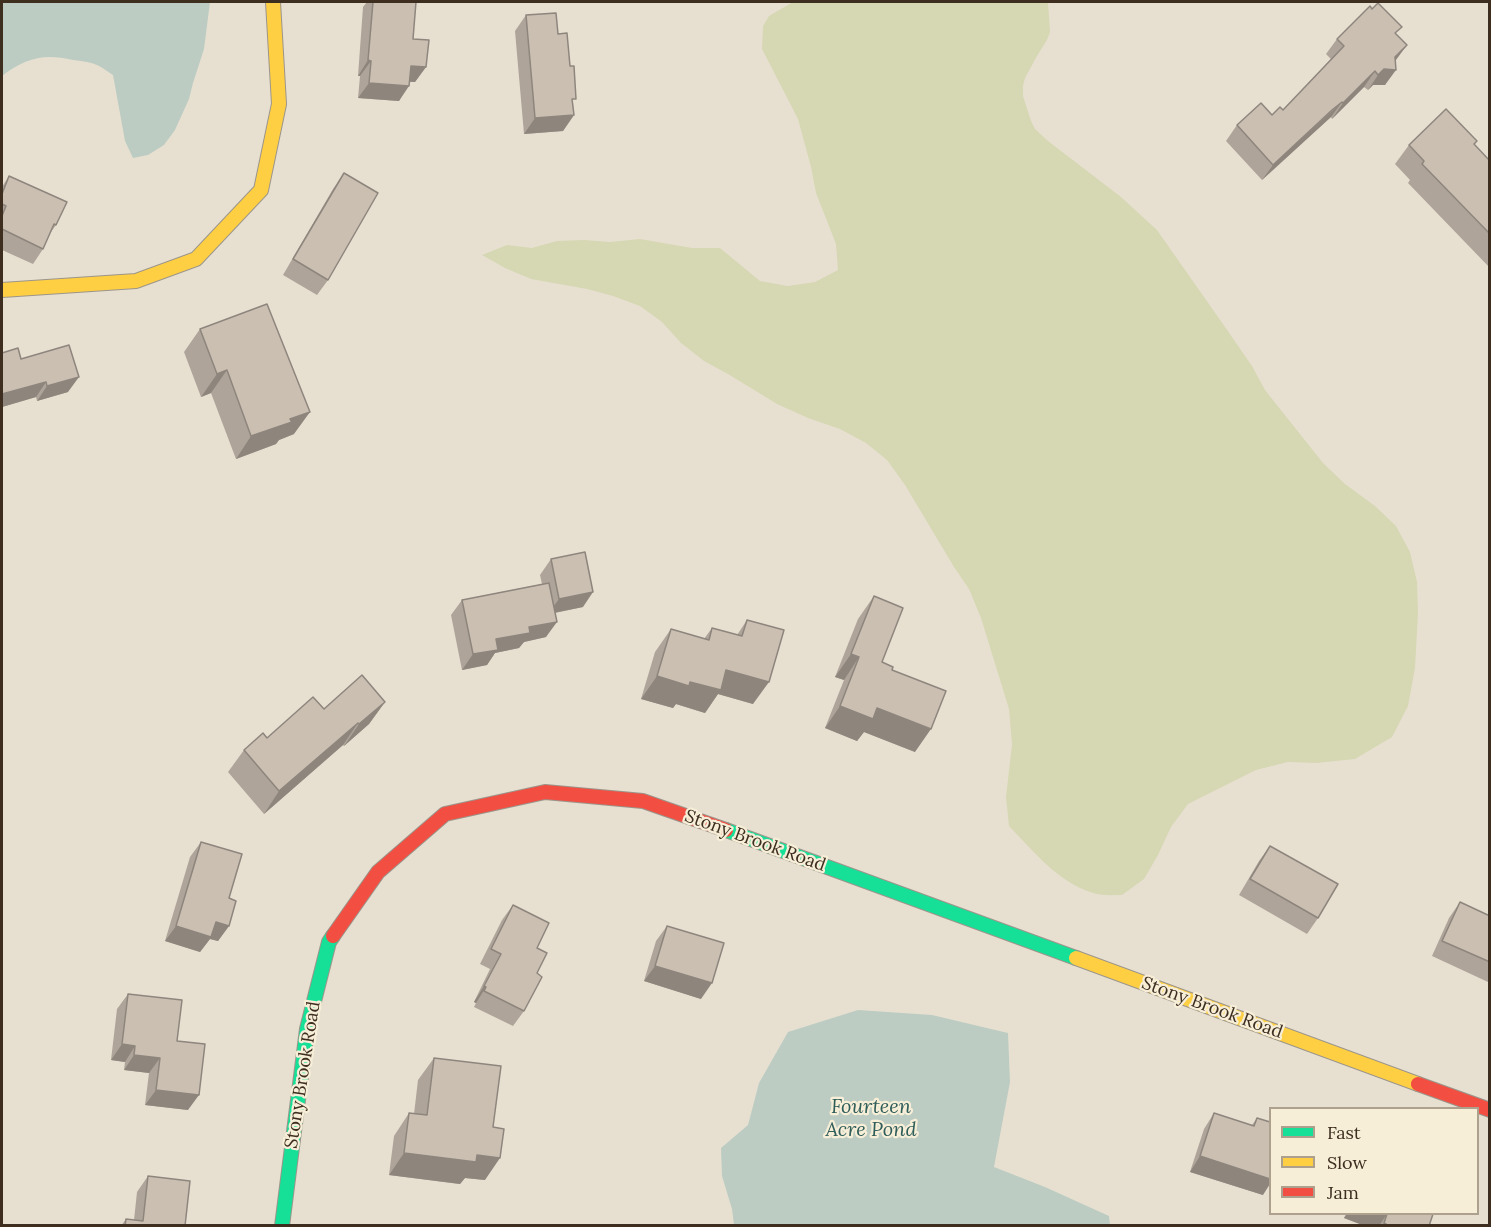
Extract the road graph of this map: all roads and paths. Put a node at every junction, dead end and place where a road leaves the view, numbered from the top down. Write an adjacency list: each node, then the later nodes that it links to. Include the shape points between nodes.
1 (273, 2): 2 (street, via 279,104 261,190 237,216 196,259 136,281)
2 (2, 290)
3 (1490, 1110): 4 (street, Stony Brook Road, via 643,801 545,792 445,814 378,872 329,942 307,1029)
4 (282, 1226)

